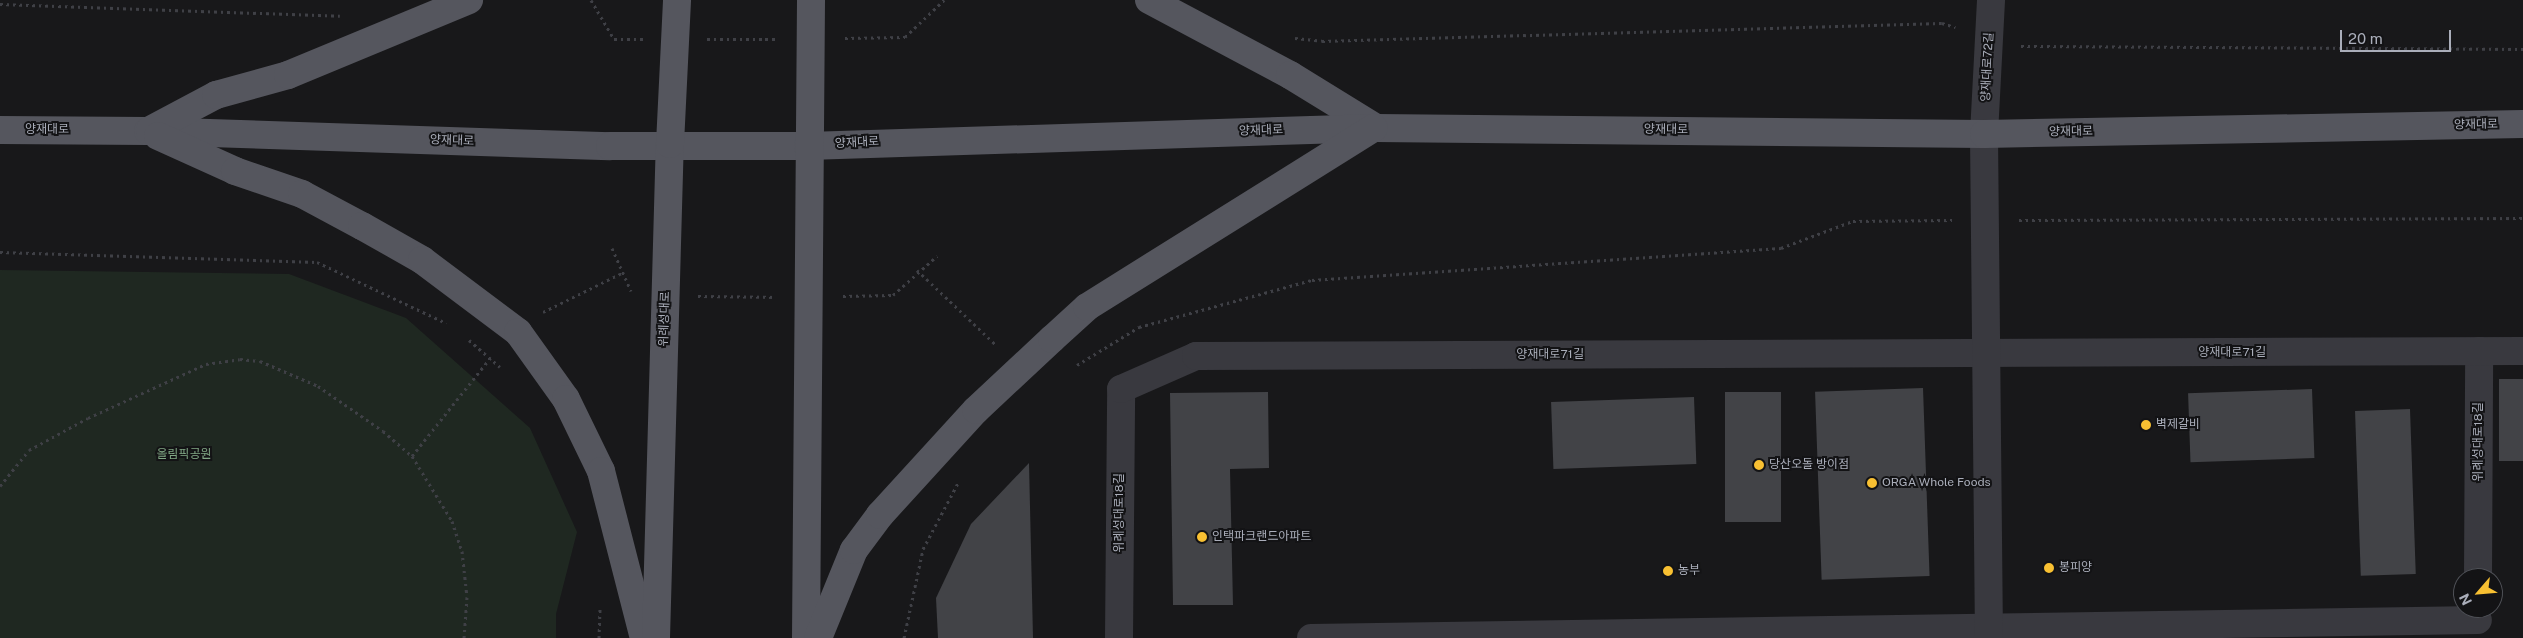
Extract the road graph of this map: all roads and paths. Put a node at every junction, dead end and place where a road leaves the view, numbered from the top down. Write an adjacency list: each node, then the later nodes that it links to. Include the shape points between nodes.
1 (469, 0): 18 (main road, via 288,75 216,94)
2 (591, 0): 11 (path, via 614,39)
3 (677, 0): 11 (main road, 위례성대로)
4 (812, 0): 13 (main road)
5 (944, 0): 13 (path, via 905,37)
6 (1149, 0): 16 (main road, via 1282,70)
7 (1991, 0): 12 (street, 양재대로72길)
8 (0, 4): 9 (path)
9 (349, 16)
10 (1286, 37): 12 (path, via 1322,41 1942,23)
11 (676, 38): 13 (path); 20 (main road, 위례성대로)
12 (1989, 38): 14 (path, via 2015,46); 19 (street, 양재대로72길)
13 (810, 40): 21 (main road)
14 (2523, 49)
15 (2523, 124): 19 (main road, 양재대로)
16 (1376, 128): 19 (main road, 양재대로); 21 (main road, 양재대로); 54 (main road, via 1249,204 1080,314 976,410 880,515 854,550)
17 (0, 130): 18 (main road, 양재대로)
18 (148, 131): 20 (main road, 양재대로, via 610,146); 51 (main road, via 235,171 302,194 362,226 422,260 473,295 518,332 566,399 602,470)
19 (1984, 134): 23 (street)
20 (670, 144): 21 (main road, 양재대로); 29 (main road, 위례성대로)
21 (808, 146): 30 (main road)
22 (2523, 218): 23 (path)
23 (1985, 220): 37 (street); 39 (path, via 1853,221 1782,248 1312,280 1139,327)
24 (612, 248): 28 (path)
25 (0, 252): 32 (path, via 317,262)
26 (937, 256): 27 (path)
27 (917, 270): 30 (path, via 892,295); 34 (path)
28 (622, 273): 29 (path, via 633,295); 31 (path)
29 (666, 295): 30 (path); 52 (main road, 위례성대로)
30 (807, 297): 53 (main road)
31 (543, 312)
32 (453, 326)
33 (467, 339): 38 (path)
34 (999, 348)
35 (2479, 351): 36 (street); 37 (street, 양재대로71길); 45 (street, 위례성대로18길)
36 (2523, 351)
37 (1986, 354): 41 (street, 양재대로71길, via 1196,356); 48 (street)
38 (489, 358): 40 (path); 42 (path)
39 (1073, 367)
40 (504, 371)
41 (1121, 388): 56 (street, 위례성대로18길)
42 (412, 456): 44 (path, via 383,431 318,386 279,367 240,359 206,364 49,437 29,450); 49 (path, via 452,521 462,551 467,597)
43 (964, 472): 55 (path, via 924,549)
44 (0, 486)
45 (2478, 568)
46 (600, 601): 50 (path)
47 (2478, 622): 48 (street)
48 (1988, 633): 57 (street)
49 (464, 638)
50 (599, 638)
51 (644, 638)
52 (656, 638)
53 (806, 638)
54 (818, 638)
55 (904, 638)
56 (1119, 638)
57 (1311, 638)

